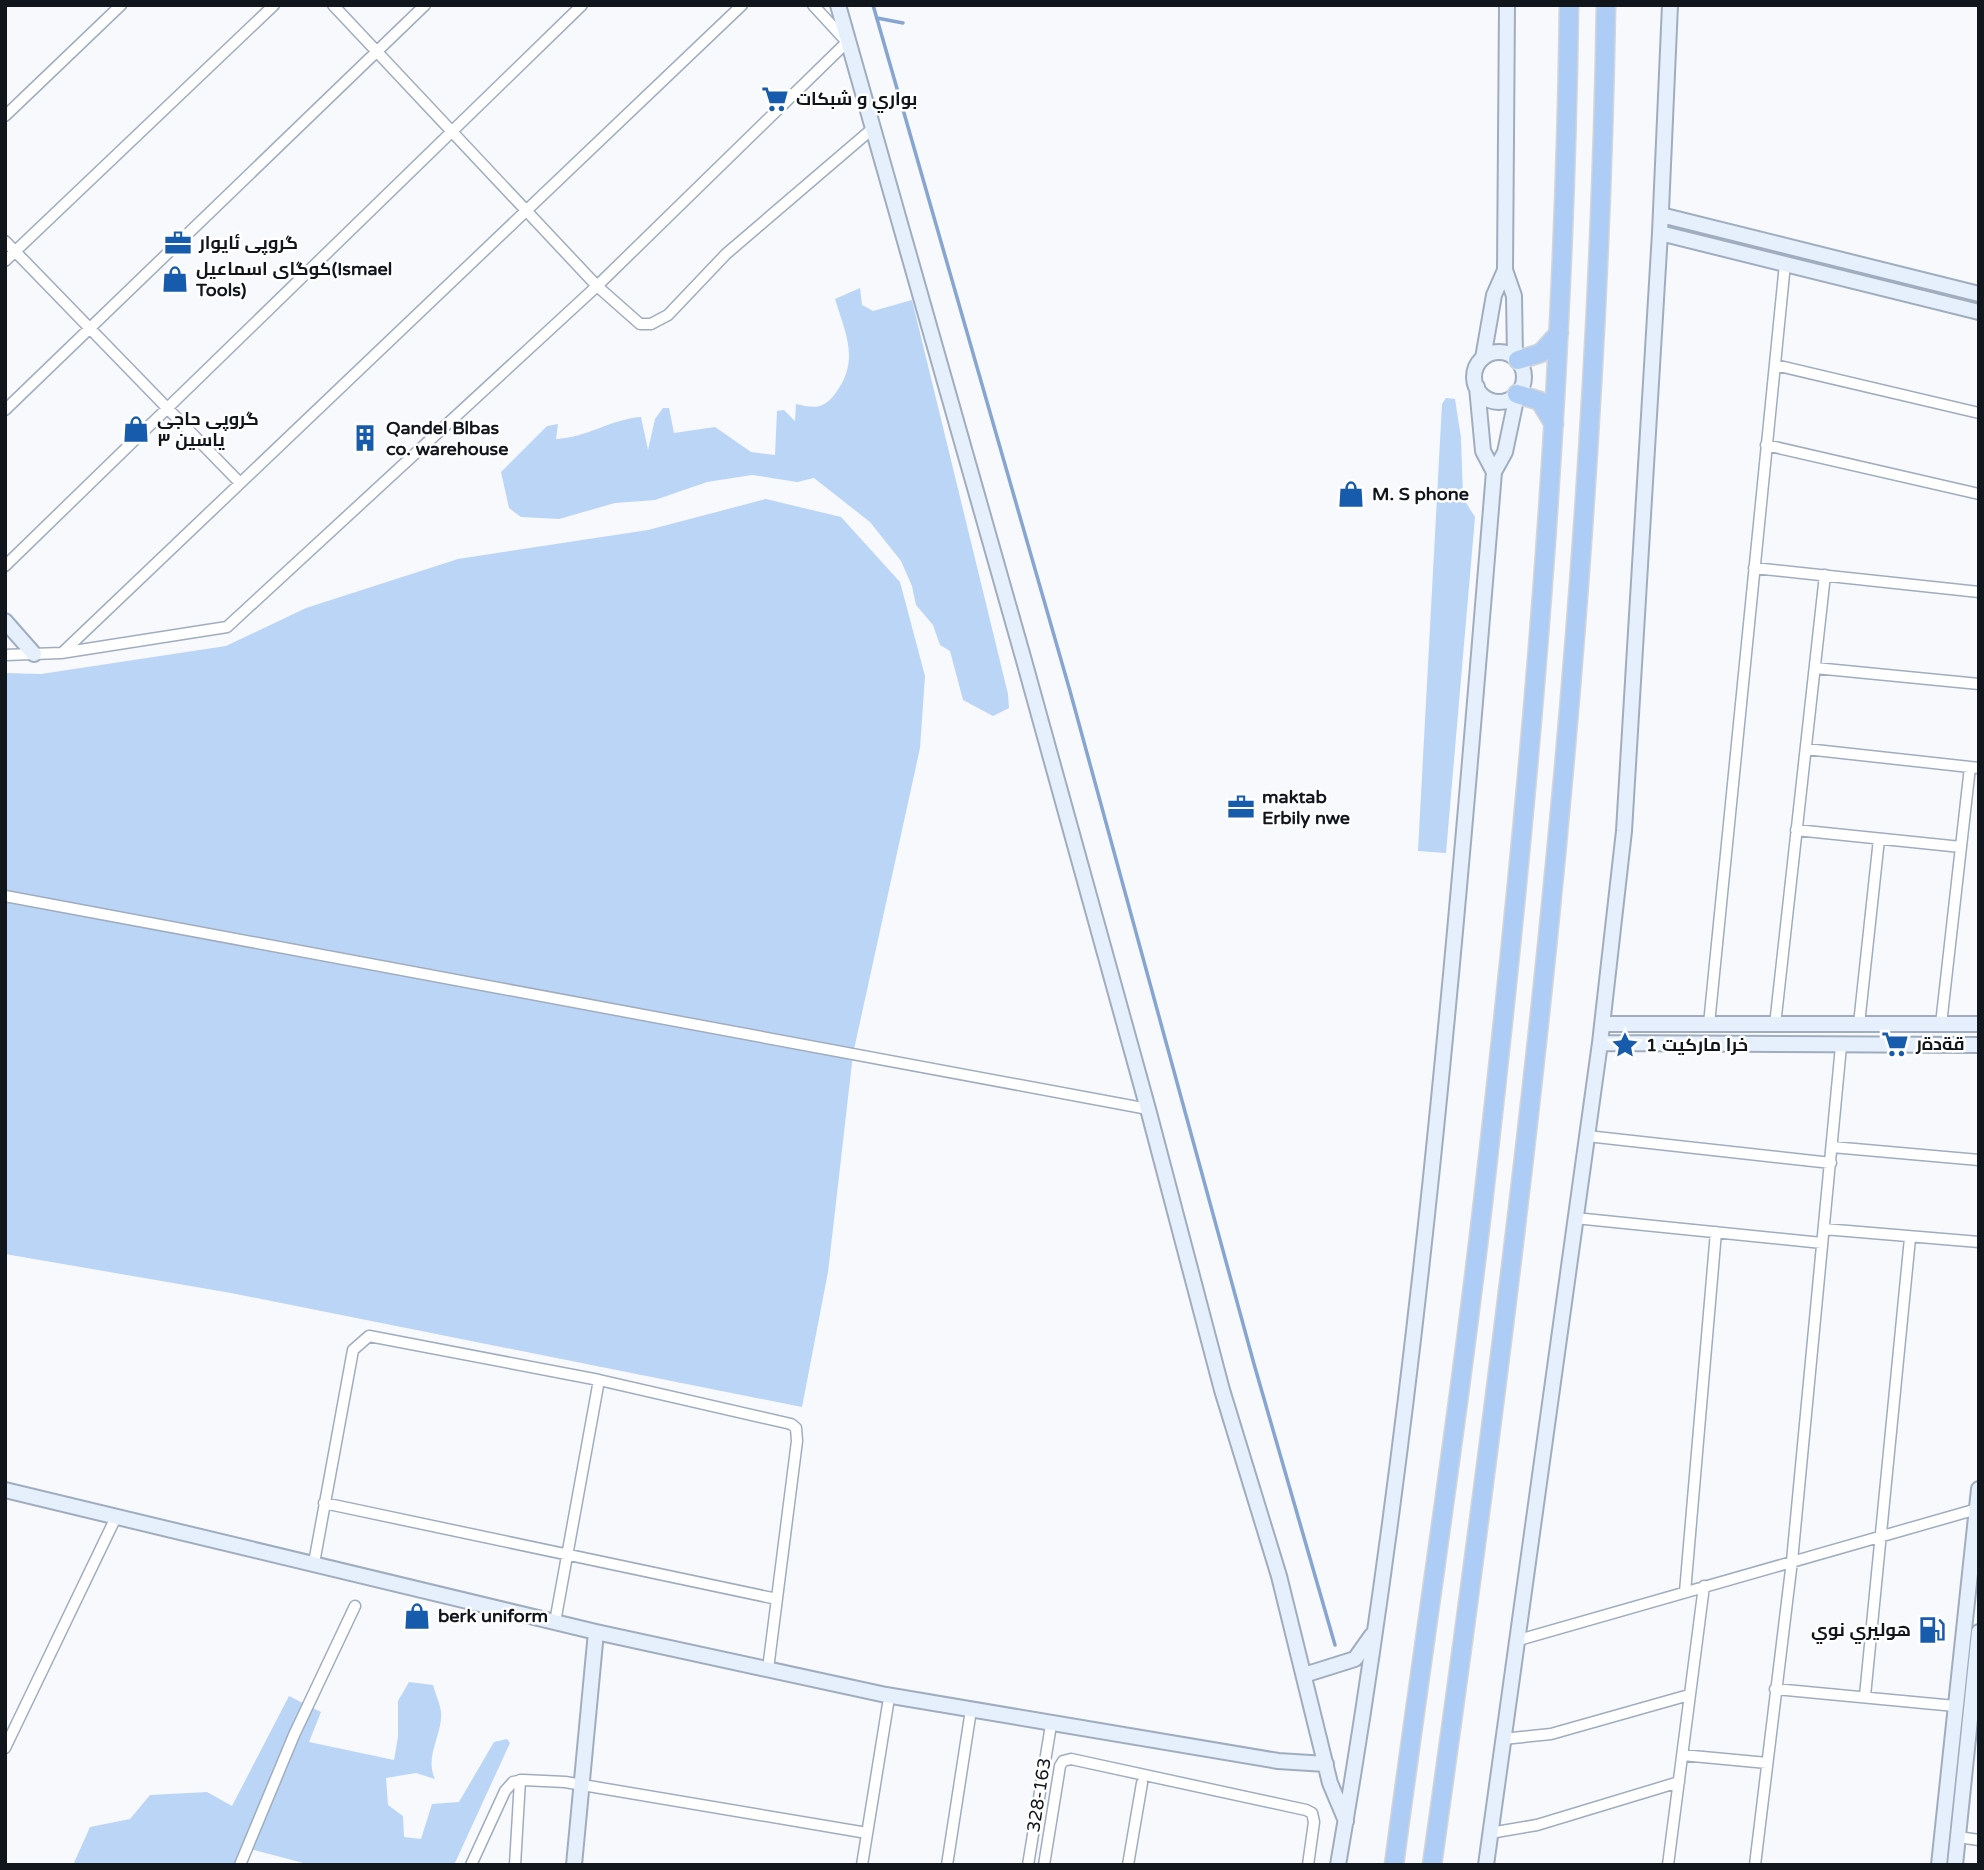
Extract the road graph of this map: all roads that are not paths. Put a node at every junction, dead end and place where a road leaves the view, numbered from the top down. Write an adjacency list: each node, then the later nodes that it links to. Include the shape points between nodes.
1 (121, 5): 15 (street)
2 (274, 5): 22 (street)
3 (333, 5): 14 (street)
4 (425, 5): 14 (street)
5 (582, 5): 17 (street)
6 (743, 5): 18 (street)
7 (813, 5): 13 (street)
8 (838, 5): 13 (street)
9 (1507, 5): 25 (street)
10 (1569, 5): 30 (highway)
11 (1606, 5): 137 (highway, via 1593,390 1556,885 1510,1290)
12 (1670, 5): 19 (street)
13 (847, 42): 16 (street); 26 (street)
14 (376, 52): 17 (street); 29 (street)
15 (5, 116)
16 (872, 129): 26 (street, via 726,254 668,315 640,324); 70 (street, via 954,407)
17 (451, 134): 18 (street); 36 (street)
18 (528, 212): 26 (street); 42 (street)
19 (1661, 215): 20 (street); 27 (street)
20 (1660, 233): 24 (street); 60 (street, via 1624,831)
21 (5, 241): 22 (street)
22 (15, 251): 23 (street); 29 (street)
23 (5, 261)
24 (1785, 264): 28 (street); 33 (street)
25 (1505, 270): 31 (street, via 1494,295); 32 (street, via 1514,296)
26 (597, 286): 49 (street, via 227,627)
27 (1979, 294)
28 (1979, 312)
29 (90, 328): 36 (street); 37 (street)
30 (1559, 333): 32 (highway, via 1541,353); 39 (highway)
31 (1483, 358): 32 (street, via 1499,352); 34 (street, via 1475,372)
32 (1516, 358): 35 (street, via 1524,373)
33 (1774, 365): 38 (street); 40 (street)
34 (1477, 387): 35 (street, via 1492,400 1505,401); 41 (street, via 1483,451)
35 (1517, 395): 39 (highway, via 1540,401); 41 (street, via 1505,452)
36 (168, 408): 42 (street); 44 (street)
37 (5, 410)
38 (1979, 413)
39 (1554, 424): 136 (highway, via 1531,731 1487,1169)
40 (1766, 445): 43 (street); 45 (street)
41 (1494, 472): 96 (street, via 1454,964)
42 (240, 483): 49 (street)
43 (1979, 495)
44 (5, 566)
45 (1754, 568): 46 (street); 61 (street)
46 (1825, 575): 47 (street); 52 (street)
47 (1979, 592)
48 (5, 621): 50 (street)
49 (61, 653): 50 (street)
50 (34, 654): 51 (street)
51 (5, 655)
52 (1815, 668): 53 (street); 54 (street)
53 (1979, 684)
54 (1806, 749): 55 (street); 56 (street)
55 (1975, 768): 58 (street)
56 (1796, 830): 57 (street); 65 (street)
57 (1879, 839): 58 (street); 62 (street)
58 (1961, 848): 63 (street)
59 (5, 896): 70 (street)
60 (1602, 1024): 61 (street); 66 (street)
61 (1710, 1024): 65 (street)
62 (1859, 1024): 63 (street); 65 (street)
63 (1941, 1024): 64 (street)
64 (1979, 1024)
65 (1775, 1025): 67 (street)
66 (1600, 1043): 67 (street); 71 (street)
67 (1774, 1045): 69 (street)
68 (1979, 1045): 69 (street)
69 (1841, 1046): 72 (street)
70 (1148, 1109): 101 (street, via 1218,1377)
71 (1587, 1136): 74 (street); 75 (street)
72 (1832, 1147): 73 (street); 74 (street)
73 (1979, 1160)
74 (1830, 1163): 76 (street)
75 (1576, 1218): 77 (street); 99 (street)
76 (1824, 1229): 78 (street); 80 (street)
77 (1716, 1232): 80 (street); 92 (street)
78 (1910, 1238): 79 (street); 87 (street)
79 (1979, 1242)
80 (1822, 1243): 89 (street)
81 (599, 1380): 84 (street, via 369,1336 353,1350); 88 (street); 93 (street, via 792,1424 796,1429)
82 (1979, 1489): 85 (street)
83 (5, 1490): 86 (street)
84 (324, 1503): 88 (street); 90 (street)
85 (1977, 1509): 87 (street); 106 (street)
86 (117, 1516): 90 (street); 110 (street)
87 (1882, 1535): 89 (street); 104 (street)
88 (567, 1557): 93 (street); 95 (street)
89 (1792, 1561): 91 (street); 102 (street)
90 (314, 1563): 95 (street)
91 (1704, 1586): 92 (street); 103 (street)
92 (1685, 1592): 99 (street)
93 (777, 1599): 100 (street)
94 (355, 1606): 125 (street)
95 (555, 1622): 97 (street)
96 (1375, 1630): 101 (street, via 1355,1659); 120 (street)
97 (596, 1632): 100 (street); 119 (street)
98 (1979, 1632): 123 (street)
99 (1519, 1640): 109 (street)
100 (768, 1669): 107 (street)
101 (1304, 1675): 113 (street)
102 (1775, 1689): 104 (street); 112 (street)
103 (1689, 1695): 109 (street, via 1551,1734); 111 (street)
104 (1865, 1696): 106 (street)
105 (888, 1704): 121 (street)
106 (1955, 1706): 141 (street)
107 (971, 1710): 108 (street); 130 (street)
108 (1051, 1725): 113 (street); 114 (street, 328-163)
109 (1503, 1739): 122 (street)
110 (5, 1748)
111 (1682, 1755): 112 (street); 117 (street)
112 (1767, 1763): 140 (street)
113 (1326, 1765): 120 (street)
114 (1042, 1776): 115 (street); 131 (street, 328-163)
115 (1058, 1778): 132 (street); 134 (street, via 1063,1760 1071,1759 1306,1810 1314,1822)
116 (520, 1780): 119 (street); 126 (street, via 505,1791); 127 (street)
117 (1678, 1782): 122 (street, via 1537,1825); 139 (street)
118 (1142, 1783): 133 (street)
119 (582, 1784): 121 (street); 128 (street)
120 (1346, 1821): 135 (street)
121 (867, 1833): 129 (street)
122 (1490, 1833): 138 (street)
123 (1958, 1837): 124 (street); 142 (street)
124 (1979, 1840)
125 (240, 1865)
126 (471, 1865)
127 (515, 1865)
128 (574, 1865)
129 (862, 1865)
130 (947, 1865)
131 (1028, 1865)
132 (1044, 1865)
133 (1128, 1865)
134 (1308, 1865)
135 (1338, 1865)
136 (1394, 1865)
137 (1433, 1865)
138 (1486, 1865)
139 (1668, 1865)
140 (1755, 1865)
141 (1939, 1865)
142 (1955, 1865)

